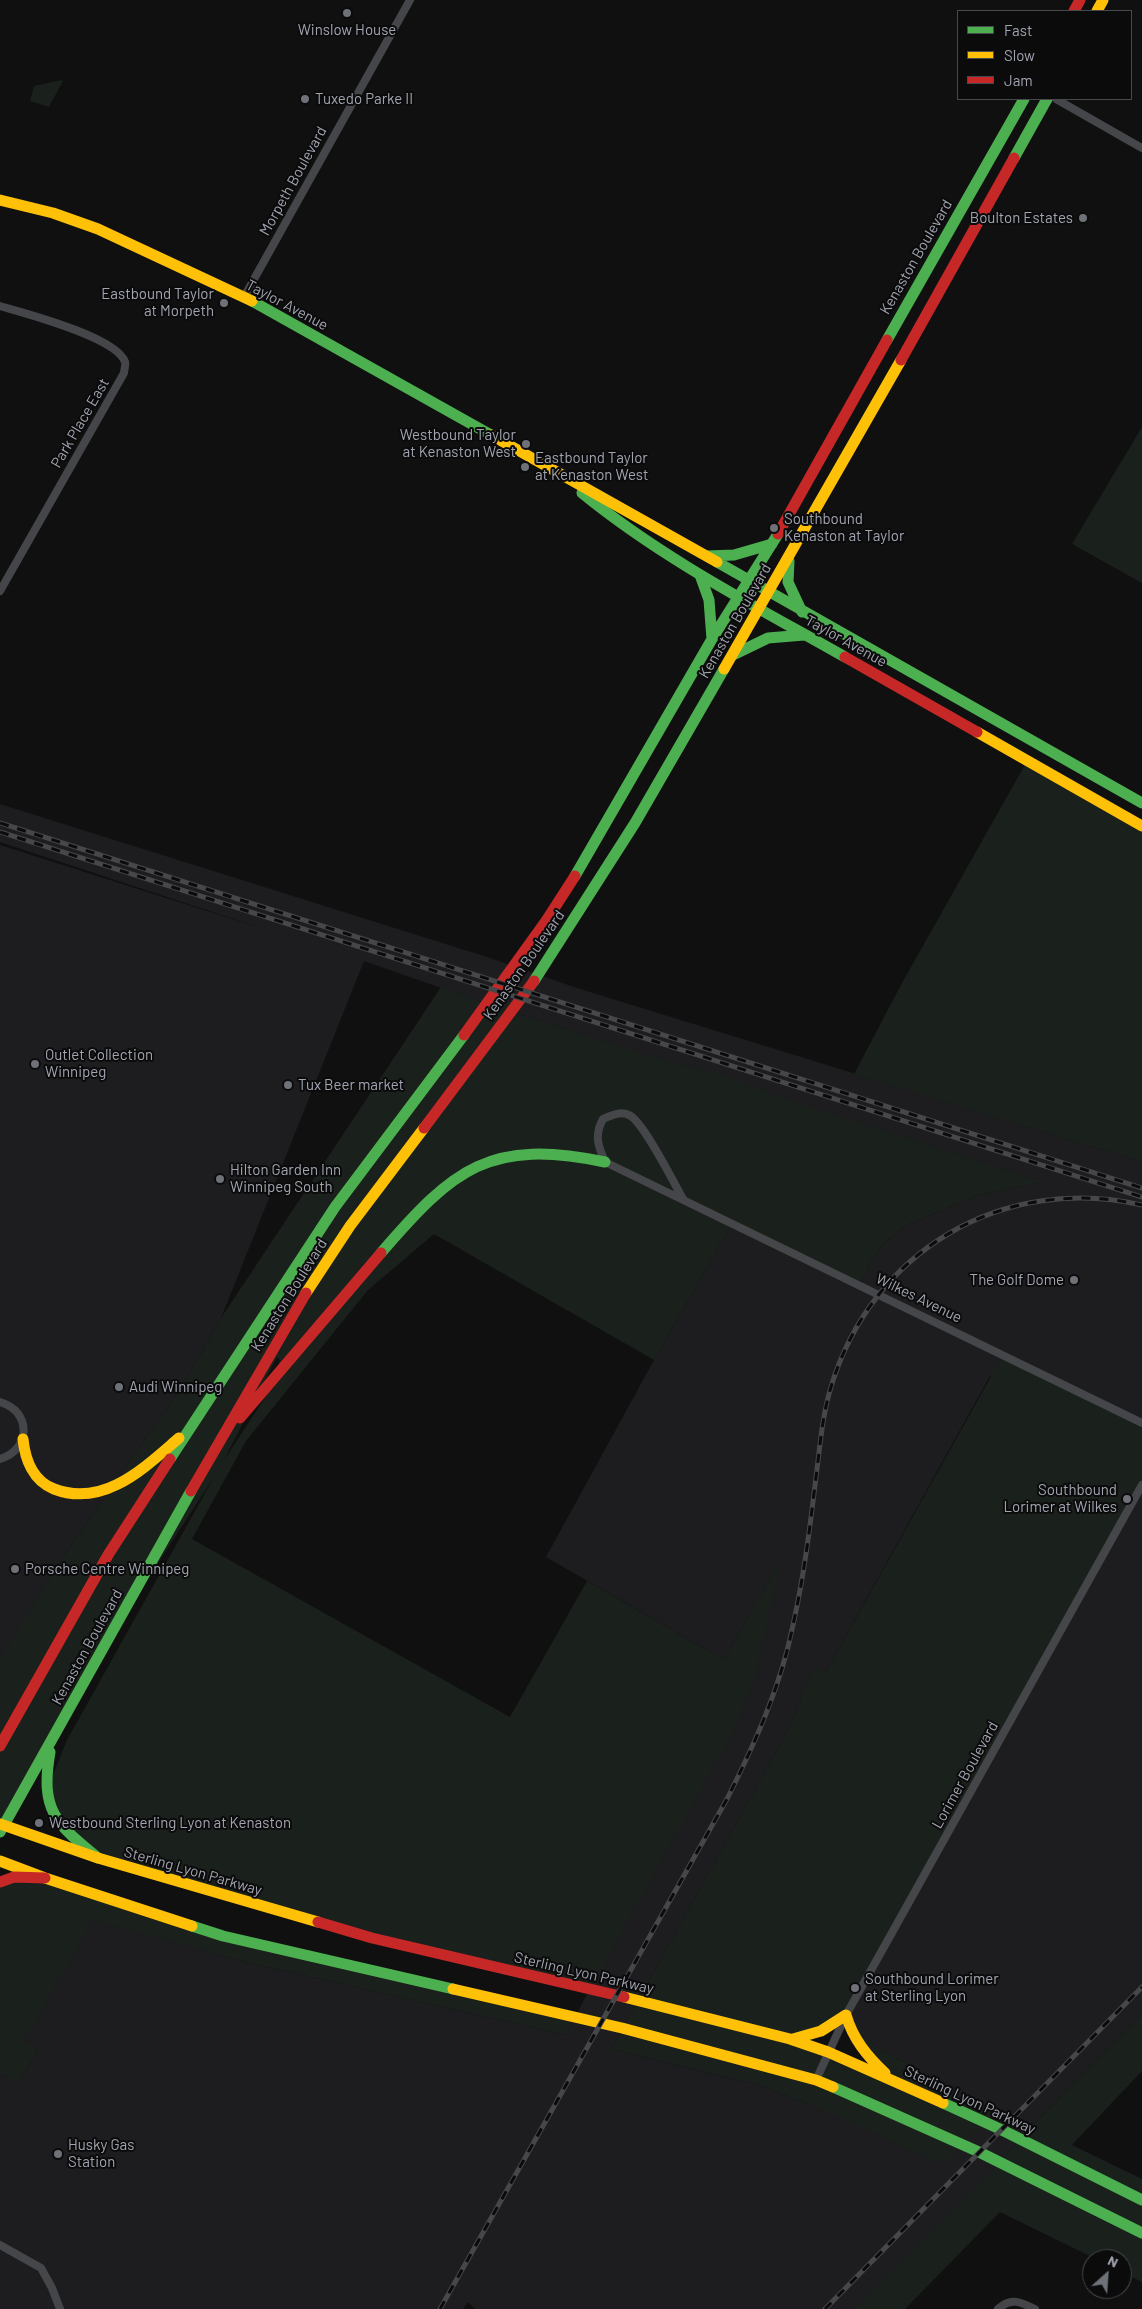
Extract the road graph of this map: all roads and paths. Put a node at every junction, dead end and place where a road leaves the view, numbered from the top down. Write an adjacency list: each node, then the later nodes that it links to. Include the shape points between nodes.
1 (410, 0): 7 (street, Morpeth Boulevard)
2 (1023, 100): 10 (main road, Kenaston Boulevard)
3 (1046, 100): 12 (main road, Kenaston Boulevard)
4 (1058, 100): 5 (street)
5 (1142, 148)
6 (0, 200): 7 (main road, Taylor Avenue, via 53,213 98,229)
7 (244, 298): 9 (main road, Taylor Avenue)
8 (0, 306): 15 (street, Park Place East, via 70,326 116,351 125,362 124,373)
9 (547, 466): 11 (main road, Taylor Avenue); 13 (main road, Taylor Avenue, via 650,546)
10 (772, 544): 11 (main road, via 734,556); 14 (main road, Kenaston Boulevard)
11 (707, 556): 14 (main road, Taylor Avenue)
12 (790, 556): 16 (main road, Kenaston Boulevard); 19 (main road, via 788,582)
13 (700, 575): 17 (main road, Taylor Avenue); 21 (main road, via 709,600)
14 (748, 582): 16 (main road, Taylor Avenue); 17 (main road, Kenaston Boulevard)
15 (0, 591)
16 (768, 593): 18 (main road, Kenaston Boulevard); 19 (main road, Taylor Avenue)
17 (739, 598): 18 (main road, Taylor Avenue); 21 (main road, Kenaston Boulevard)
18 (759, 609): 20 (main road, Taylor Avenue); 22 (main road, Kenaston Boulevard)
19 (802, 612): 23 (main road, Taylor Avenue)
20 (804, 635): 22 (main road, via 767,638); 24 (main road, Taylor Avenue)
21 (712, 639): 29 (main road, Kenaston Boulevard, via 546,921 335,1207)
22 (733, 655): 32 (main road, Kenaston Boulevard, via 569,930 350,1226 293,1314)
23 (1142, 803)
24 (1142, 826)
25 (605, 1162): 26 (street, Wilkes Avenue); 26 (street, via 597,1142 599,1126 603,1119 616,1113 630,1115 638,1120); 32 (main road, via 562,1153 517,1153 492,1159 467,1172 435,1196 406,1224 266,1384)
26 (683, 1199): 28 (street, Wilkes Avenue)
27 (0, 1402): 30 (street, via 18,1413)
28 (1142, 1423)
29 (188, 1430): 30 (main road, via 143,1468 114,1487 83,1496 62,1494 43,1484 24,1454); 34 (main road, Kenaston Boulevard, via 108,1555)
30 (23, 1439): 31 (street, via 17,1450)
31 (0, 1459)
32 (207, 1462): 35 (main road, Kenaston Boulevard)
33 (1142, 1485): 43 (street, Lorimer Boulevard)
34 (9, 1731): 36 (main road); 37 (main road, Kenaston Boulevard)
35 (53, 1738): 38 (main road, Kenaston Boulevard); 39 (main road, via 46,1769 48,1805 68,1834)
36 (0, 1740)
37 (0, 1746)
38 (1, 1827): 39 (main road, Sterling Lyon Parkway)
39 (98, 1858): 44 (main road, Sterling Lyon Parkway, via 372,1938)
40 (0, 1861): 41 (main road)
41 (45, 1878): 42 (main road, via 14,1877); 46 (main road, via 223,1936 622,2028)
42 (0, 1882)
43 (846, 2015): 44 (main road, via 807,2038); 45 (street, Lorimer Boulevard); 47 (main road, via 856,2043)
44 (790, 2039): 45 (main road, Sterling Lyon Parkway)
45 (828, 2052): 46 (street, Lorimer Boulevard); 47 (main road, Sterling Lyon Parkway)
46 (816, 2080): 49 (main road, via 980,2152)
47 (894, 2081): 48 (main road, Sterling Lyon Parkway, via 1002,2130)
48 (1142, 2200)
49 (1142, 2233)
50 (0, 2245): 51 (street, via 41,2268)
51 (60, 2309)
52 (998, 2309): 53 (street, via 1010,2301)
53 (1035, 2309)

